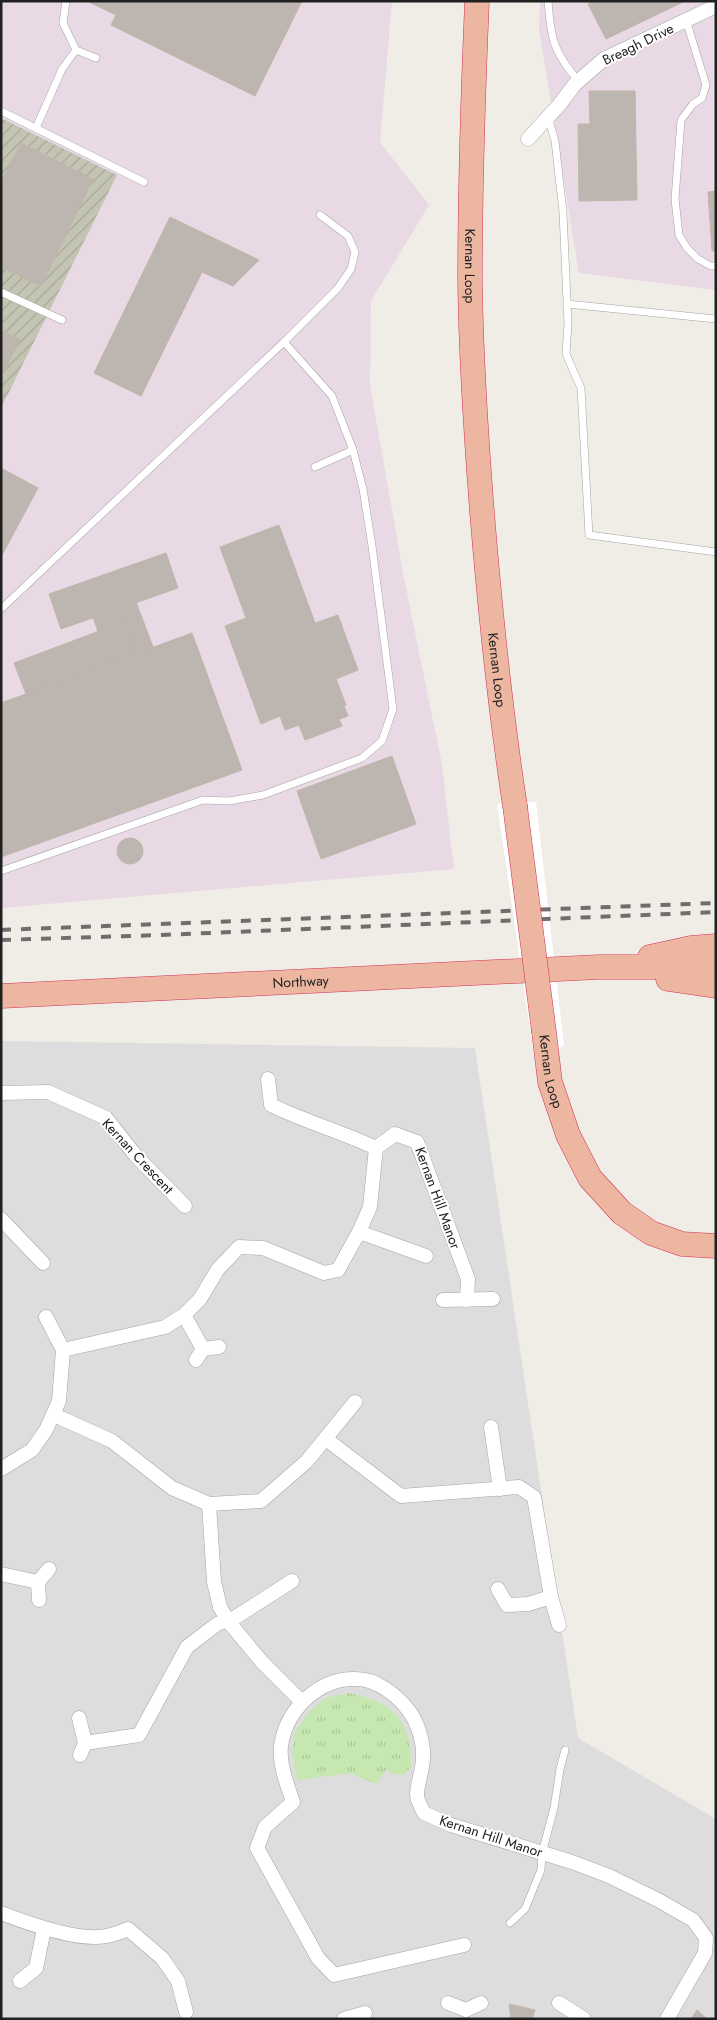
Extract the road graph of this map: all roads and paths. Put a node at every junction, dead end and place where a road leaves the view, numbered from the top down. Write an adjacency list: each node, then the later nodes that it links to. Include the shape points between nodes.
1 (66, 1): 6 (lane, via 63,23)
2 (477, 1): 39 (highway, Kernan Loop, bridge, via 470,283 476,433 487,579 505,744 550,1082 568,1135 590,1178 622,1213 651,1233 682,1244)
3 (548, 1): 8 (lane, via 552,38 562,61)
4 (716, 6): 5 (street, Breagh Drive)
5 (686, 20): 8 (street, Breagh Drive, via 604,59); 15 (lane, via 706,84 702,98 681,120 674,199 678,235 698,259)
6 (76, 50): 7 (lane); 11 (lane, via 62,69)
7 (96, 58)
8 (578, 81): 10 (street, Breagh Drive)
9 (1, 110): 11 (lane)
10 (548, 117): 12 (street, Breagh Drive); 17 (lane, via 555,141 563,212)
11 (36, 128): 13 (lane)
12 (528, 139)
13 (144, 182)
14 (320, 215): 20 (lane, via 348,236 355,252 351,269 338,288)
15 (716, 266)
16 (1, 292): 19 (lane)
17 (567, 304): 18 (lane); 23 (lane, via 566,354 581,388 589,535)
18 (716, 319)
19 (62, 320)
20 (284, 342): 21 (lane, via 332,396); 24 (lane)
21 (353, 450): 22 (lane); 25 (lane, via 372,546 392,709 382,741 362,758 264,795 229,801 203,800)
22 (315, 467)
23 (716, 552)
24 (1, 609)
25 (1, 871)
26 (716, 946): 27 (highway, Northway)
27 (652, 956): 28 (highway); 29 (highway, Northway)
28 (716, 958)
29 (599, 967): 30 (highway, Northway); 31 (highway); 32 (highway, Northway)
30 (716, 967)
31 (716, 986)
32 (1, 996)
33 (268, 1079): 35 (street, via 271,1105)
34 (1, 1093): 36 (street, Kernan Crescent, via 48,1092 106,1118 136,1156)
35 (376, 1148): 38 (street, via 370,1207); 44 (street, Kernan Hill Manor, via 395,1134 417,1142 468,1279)
36 (185, 1206)
37 (1, 1219): 41 (street)
38 (359, 1232): 40 (street); 45 (street, via 338,1270 324,1272 263,1248 238,1247 218,1269 200,1299)
39 (716, 1246)
40 (426, 1256)
41 (43, 1263)
42 (493, 1299): 44 (street)
43 (443, 1300): 44 (street)
44 (467, 1300)
45 (184, 1315): 47 (street, via 200,1355); 48 (street, via 165,1327)
46 (46, 1317): 48 (street)
47 (219, 1347)
48 (63, 1350): 50 (street, via 59,1401)
49 (355, 1402): 52 (street)
50 (54, 1415): 53 (street, via 32,1450); 55 (street, via 112,1441 172,1488)
51 (491, 1427): 54 (street)
52 (326, 1439): 54 (street, via 401,1496); 55 (street, via 307,1461 261,1501)
53 (1, 1469)
54 (500, 1489): 61 (street, via 519,1488 534,1497)
55 (209, 1504): 63 (street, via 214,1582 220,1607)
56 (50, 1569): 59 (street)
57 (1, 1574): 59 (street)
58 (292, 1581): 63 (street)
59 (38, 1582): 62 (street)
60 (498, 1589): 61 (street, via 506,1605 528,1604)
61 (550, 1597): 64 (street)
62 (39, 1600)
63 (228, 1620): 65 (street, via 262,1662); 66 (street, via 217,1624 187,1647 139,1735 83,1749)
64 (559, 1625)
65 (302, 1702): 68 (street, Kernan Hill Manor, via 316,1689 334,1681 357,1678 377,1684 394,1695 410,1713 421,1736 424,1757 417,1796 424,1813 451,1825); 73 (street, Kernan Hill Manor, via 289,1719 281,1747 284,1776 293,1802 266,1827 258,1848 318,1958 334,1974)
66 (80, 1718)
67 (565, 1750): 68 (lane)
68 (542, 1853): 70 (lane, via 541,1870 525,1909); 72 (street, Kernan Hill Manor, via 609,1876 658,1900 693,1920)
69 (1, 1913): 71 (street)
70 (510, 1923)
71 (44, 1929): 74 (street, via 36,1968); 78 (street, via 104,1937 128,1929 162,1958 178,1980)
72 (711, 1938): 83 (street, Kernan Hill Manor)
73 (464, 1945)
74 (20, 1980)
75 (448, 2003): 80 (street)
76 (481, 2003): 80 (street)
77 (559, 2003): 82 (street)
78 (186, 2012)
79 (364, 2013): 81 (street)
80 (466, 2014)
81 (344, 2019)
82 (584, 2019)
83 (666, 2019)

